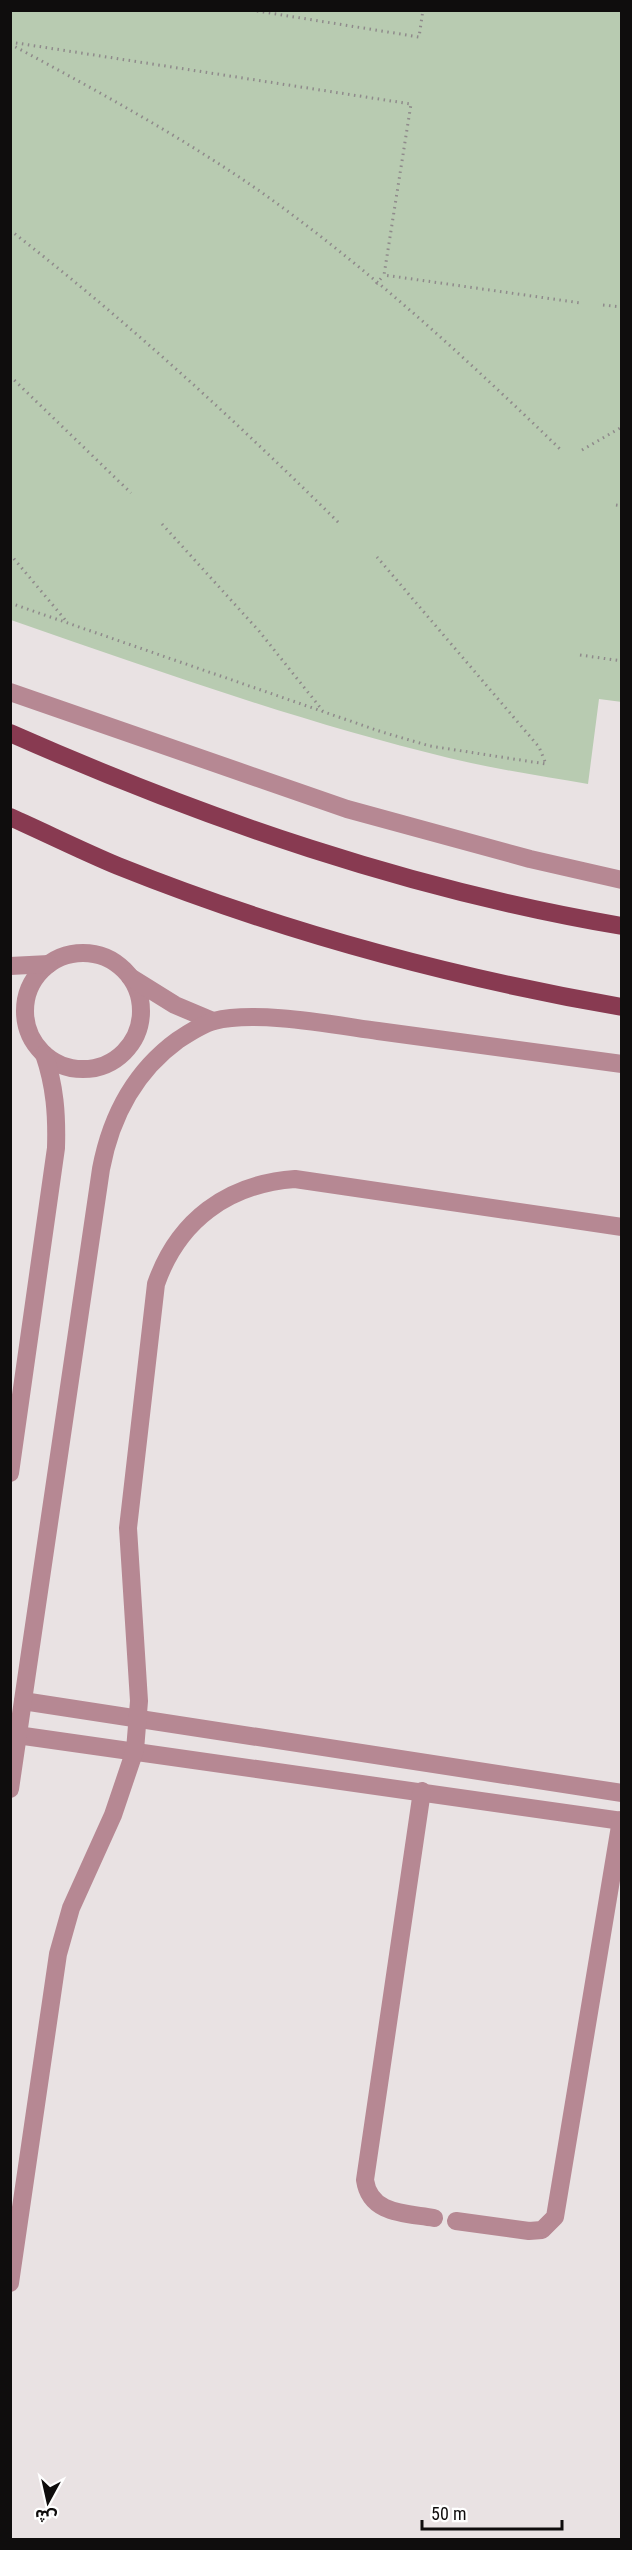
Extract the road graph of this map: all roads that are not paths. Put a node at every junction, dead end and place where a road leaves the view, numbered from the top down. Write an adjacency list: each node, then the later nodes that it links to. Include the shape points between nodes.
1 (10, 692): 4 (street, via 347,809 520,857)
2 (10, 733): 5 (main road, via 115,778 290,844 449,889)
3 (10, 817): 9 (main road, via 117,865 297,930 488,981)
4 (621, 880)
5 (621, 926)
6 (49, 964): 7 (street); 8 (street, via 60,957 86,953 110,960); 12 (street, via 27,995 25,1021)
7 (10, 966)
8 (130, 977): 11 (street, via 175,1005); 13 (street, via 141,1014 134,1039)
9 (621, 1007)
10 (10, 1015): 12 (street)
11 (213, 1021): 15 (street, via 234,1018 312,1022); 16 (street, via 180,1039)
12 (29, 1033): 14 (street)
13 (123, 1052): 14 (street, via 105,1064 80,1068); 16 (street)
14 (44, 1054): 18 (street, via 56,1101 56,1148)
15 (621, 1064)
16 (144, 1071): 19 (street, via 114,1119 103,1158)
17 (621, 1227): 20 (street, via 294,1179 238,1191 191,1223 170,1252 156,1284 130,1503 128,1553)
18 (10, 1473)
19 (23, 1701): 20 (street); 21 (street)
20 (139, 1720): 22 (street); 25 (street)
21 (17, 1735): 22 (street); 23 (street)
22 (135, 1750): 24 (street); 29 (street, via 113,1815 71,1908 58,1954)
23 (10, 1789)
24 (422, 1791): 26 (street); 27 (street, via 365,2180 370,2198 377,2205)
25 (621, 1793)
26 (621, 1820): 28 (street, via 555,2217 542,2230 529,2231)
27 (434, 2218)
28 (456, 2221)
29 (10, 2283)

